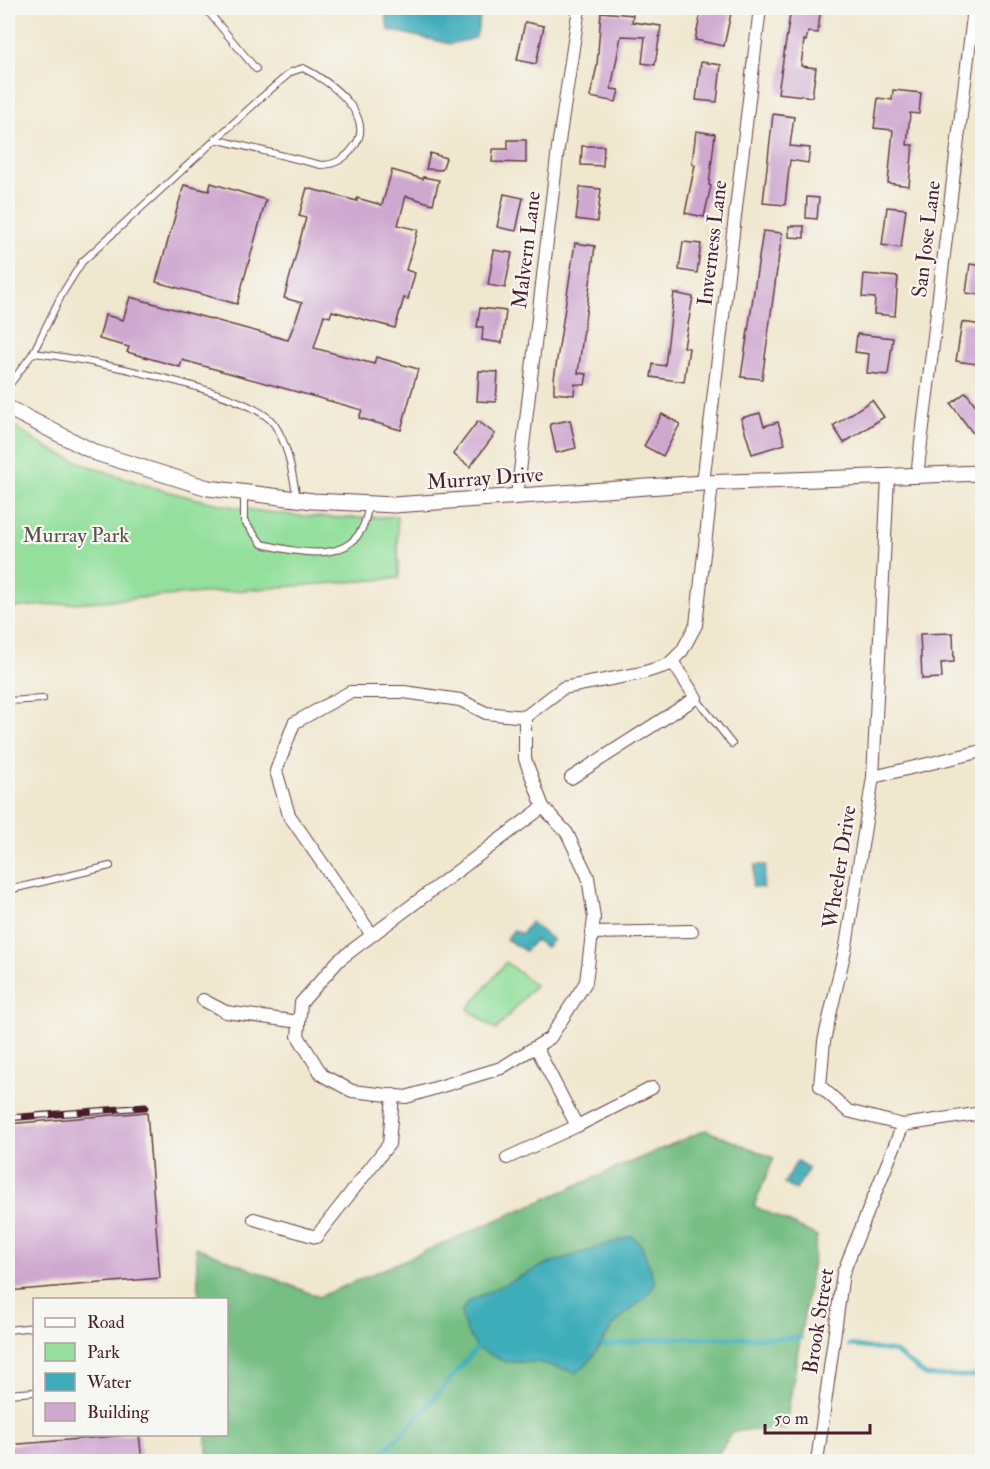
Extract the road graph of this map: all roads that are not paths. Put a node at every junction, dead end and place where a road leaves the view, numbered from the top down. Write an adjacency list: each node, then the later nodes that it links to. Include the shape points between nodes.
1 (205, 8): 5 (lane)
2 (579, 8): 15 (street, Malvern Lane, via 556,160)
3 (760, 8): 13 (street, Inverness Lane)
4 (974, 8): 11 (street, San Jose Lane)
5 (256, 69)
6 (215, 139): 6 (lane, via 333,165 360,141 362,125 346,99 317,74 303,68 291,72); 7 (lane, via 82,262)
7 (33, 353): 8 (lane); 16 (lane, via 94,362 253,407 274,422 288,453)
8 (8, 387)
9 (8, 408): 14 (street, Murray Drive, via 96,453 208,488)
10 (982, 473): 11 (street, Murray Drive)
11 (917, 476): 12 (street, Murray Drive)
12 (888, 477): 13 (street, Murray Drive); 25 (street, Wheeler Drive)
13 (708, 483): 15 (street, Murray Drive); 18 (street, Inverness Lane, via 696,624)
14 (244, 492): 16 (street, Murray Drive); 17 (lane, via 244,521 262,544 298,552 328,553 341,549 362,528)
15 (517, 497): 17 (street, Murray Drive)
16 (297, 499): 17 (street, Murray Drive)
17 (368, 505)
18 (672, 661): 19 (street); 22 (street, via 642,674 563,688)
19 (696, 698): 23 (lane); 26 (street)
20 (43, 699): 21 (lane)
21 (8, 701)
22 (525, 717): 27 (street, via 525,759); 32 (street, via 486,713 460,700 405,692 350,692 294,723 276,771 289,815)
23 (732, 744)
24 (982, 751): 25 (street)
25 (873, 777): 39 (street, Wheeler Drive, via 846,946 824,1041 820,1086 848,1111)
26 (571, 778)
27 (543, 807): 31 (street, via 567,833 588,877 594,918); 32 (street)
28 (110, 866): 29 (lane)
29 (8, 890)
30 (692, 932): 31 (street)
31 (592, 933): 35 (street, via 586,982 550,1038)
32 (372, 935): 34 (street, via 339,960 301,1003)
33 (203, 1000): 34 (street, via 226,1012)
34 (299, 1022): 37 (street, via 298,1036 322,1075 352,1090)
35 (536, 1047): 37 (street, via 501,1068 406,1097); 40 (street)
36 (652, 1088): 40 (street)
37 (393, 1095): 42 (street, via 389,1144 316,1237)
38 (982, 1113): 39 (street, Wheeler Drive)
39 (903, 1125): 47 (street, Brook Street, via 843,1273)
40 (577, 1126): 41 (street)
41 (507, 1158)
42 (254, 1219)
43 (33, 1327): 44 (lane)
44 (8, 1330)
45 (33, 1392): 46 (lane)
46 (8, 1394)
47 (816, 1461)

